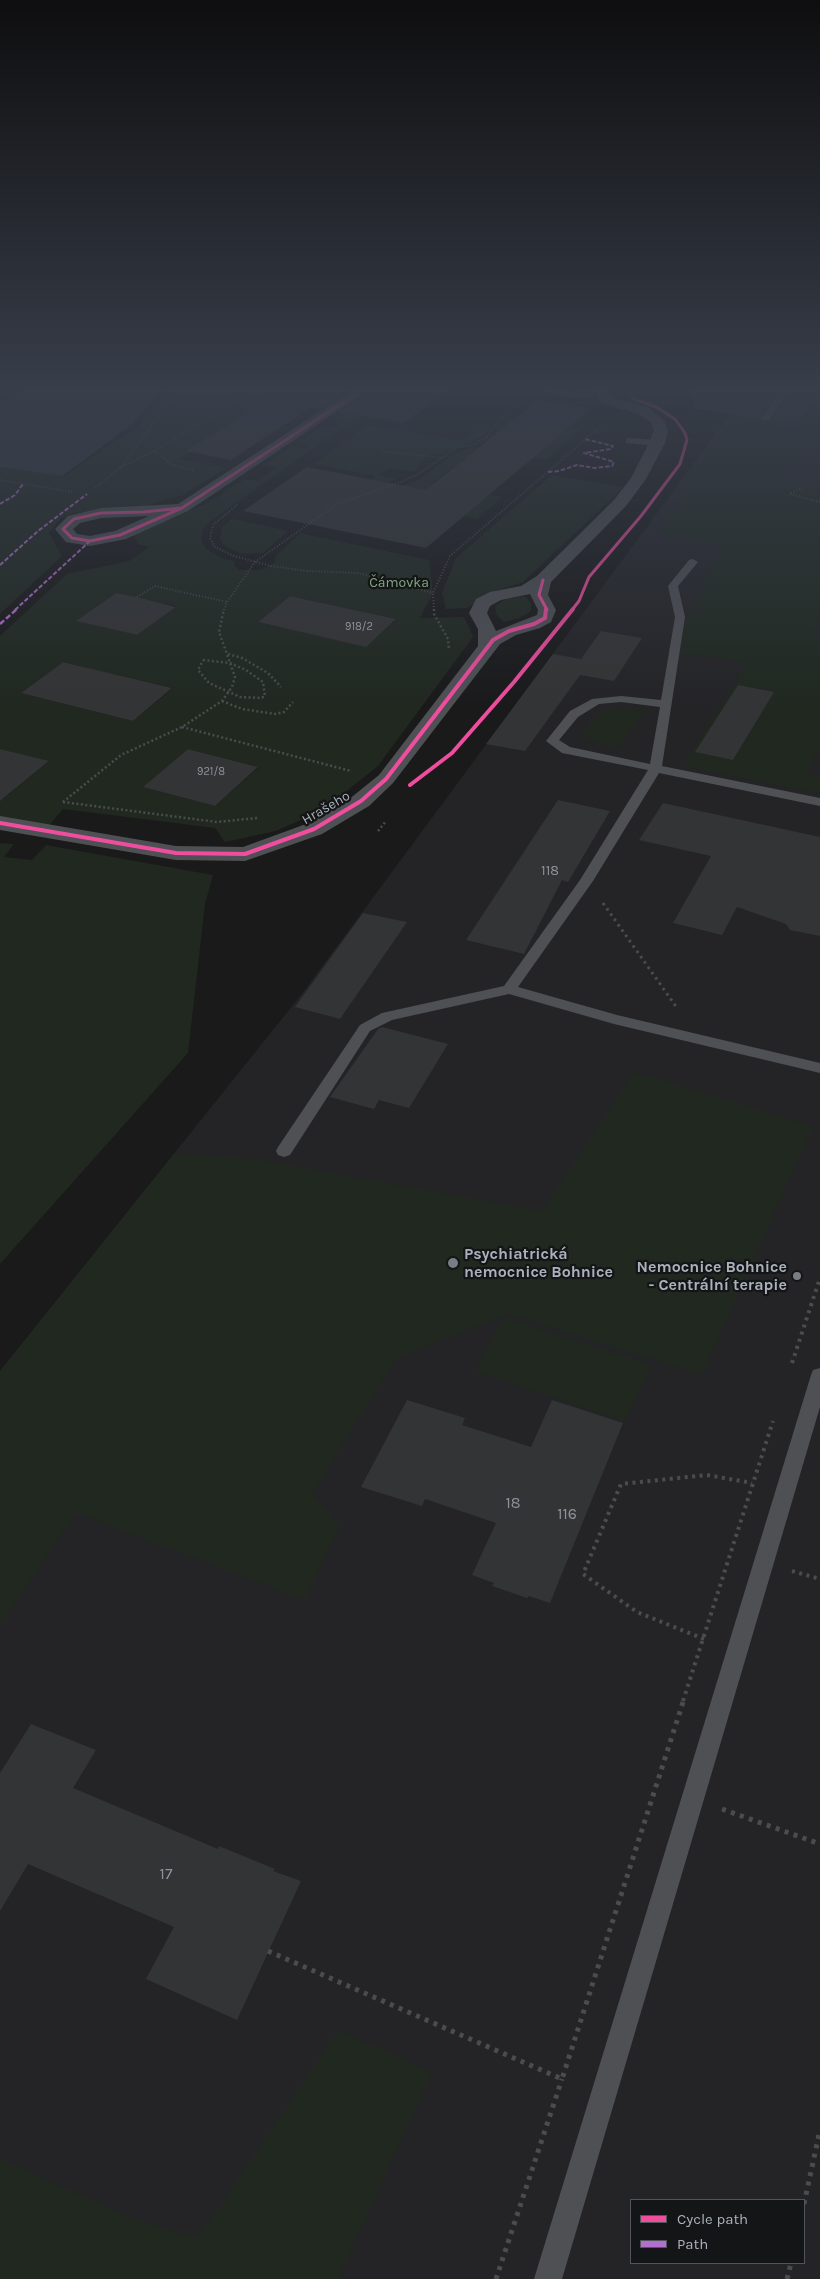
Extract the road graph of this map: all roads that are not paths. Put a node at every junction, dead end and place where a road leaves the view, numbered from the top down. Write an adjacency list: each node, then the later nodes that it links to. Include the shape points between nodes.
1 (200, 496): 3 (street)
2 (626, 496): 5 (street)
3 (182, 508): 3 (street, via 101,513 74,520 64,529 72,538 90,541 120,535)
4 (693, 562): 7 (lane, via 673,586 680,617)
5 (543, 580): 6 (street, Hrašeho, via 539,595 547,610 545,618 500,635); 6 (street, via 526,590 496,596 482,603 478,613 487,629)
6 (487, 645): 10 (street, Hrašeho, via 386,779 338,816 287,840 245,854 176,853)
7 (666, 704): 8 (lane); 8 (lane, via 621,699 596,701 574,714 552,741 566,750)
8 (656, 767): 9 (lane); 11 (lane, via 586,880)
9 (820, 802)
10 (0, 823)
11 (509, 988): 12 (lane, via 614,1019); 13 (lane, via 387,1016 366,1028)
12 (820, 1068)
13 (284, 1151)
14 (819, 1380): 15 (lane)
15 (548, 2279)

